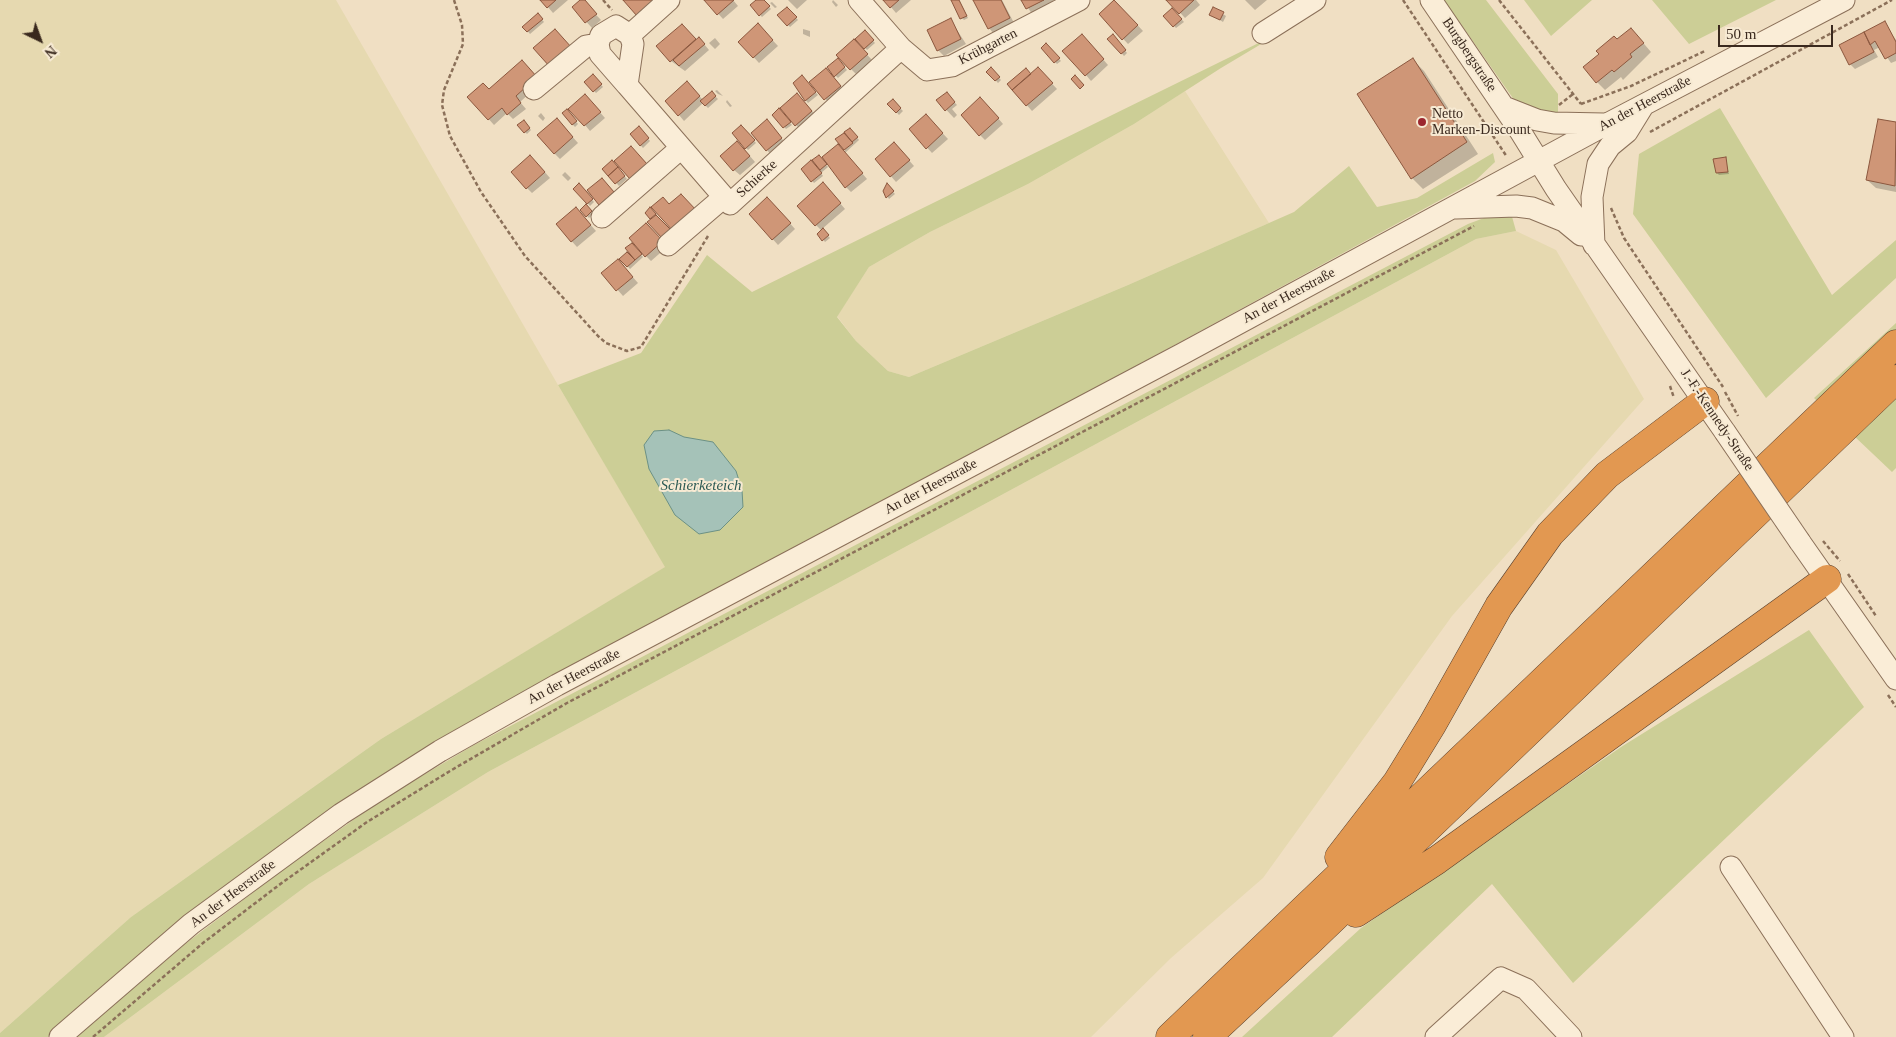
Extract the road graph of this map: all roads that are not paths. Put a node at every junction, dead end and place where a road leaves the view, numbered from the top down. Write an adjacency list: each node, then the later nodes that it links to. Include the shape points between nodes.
1 (669, 0): 8 (street)
2 (859, 0): 10 (street, Krühgarten)
3 (1315, 0): 7 (street)
4 (1431, 0): 14 (street, Burgbergstraße)
5 (1844, 0): 13 (street, An der Heerstraße)
6 (1070, 2): 10 (street, Krühgarten, via 952,66 927,70)
7 (1263, 33)
8 (630, 35): 9 (street, via 616,26 601,35); 11 (street, via 632,44)
9 (598, 44): 11 (street, Schierke, via 600,54); 12 (street, via 586,46)
10 (901, 48): 18 (street, Schierke, via 730,204)
11 (627, 85): 16 (street, Schierke)
12 (534, 89)
13 (1644, 105): 15 (street, An der Heerstraße); 22 (street, via 1627,132 1610,146 1598,164 1592,197)
14 (1504, 107): 15 (street, via 1554,123); 17 (street, Burgbergstraße)
15 (1607, 124): 17 (street, An der Heerstraße)
16 (681, 148): 18 (street, Schierke); 20 (street)
17 (1538, 161): 19 (street, An der Heerstraße); 22 (street, J.-F.-Kennedy-Straße)
18 (724, 197): 21 (street)
19 (1452, 208): 22 (street, via 1532,208 1564,221); 31 (street, An der Heerstraße, via 557,685 440,751 341,814 191,924)
20 (602, 217)
21 (668, 245)
22 (1594, 246): 25 (street, J.-F.-Kennedy-Straße)
23 (1896, 344): 30 (highway)
24 (1896, 379): 29 (highway)
25 (1694, 408): 26 (street, J.-F.-Kennedy-Straße, bridge, via 1732,425 1809,539); 30 (highway, via 1607,475 1550,534 1499,606 1397,782 1366,825)
26 (1838, 571): 27 (street, J.-F.-Kennedy-Straße); 29 (highway, via 1437,860)
27 (1896, 680)
28 (1731, 867): 36 (street)
29 (1310, 941): 33 (highway)
30 (1247, 966): 32 (highway)
31 (60, 1037)
32 (1170, 1037)
33 (1206, 1037)
34 (1436, 1037): 35 (street, via 1501,978 1526,990)
35 (1571, 1037)
36 (1843, 1037)

